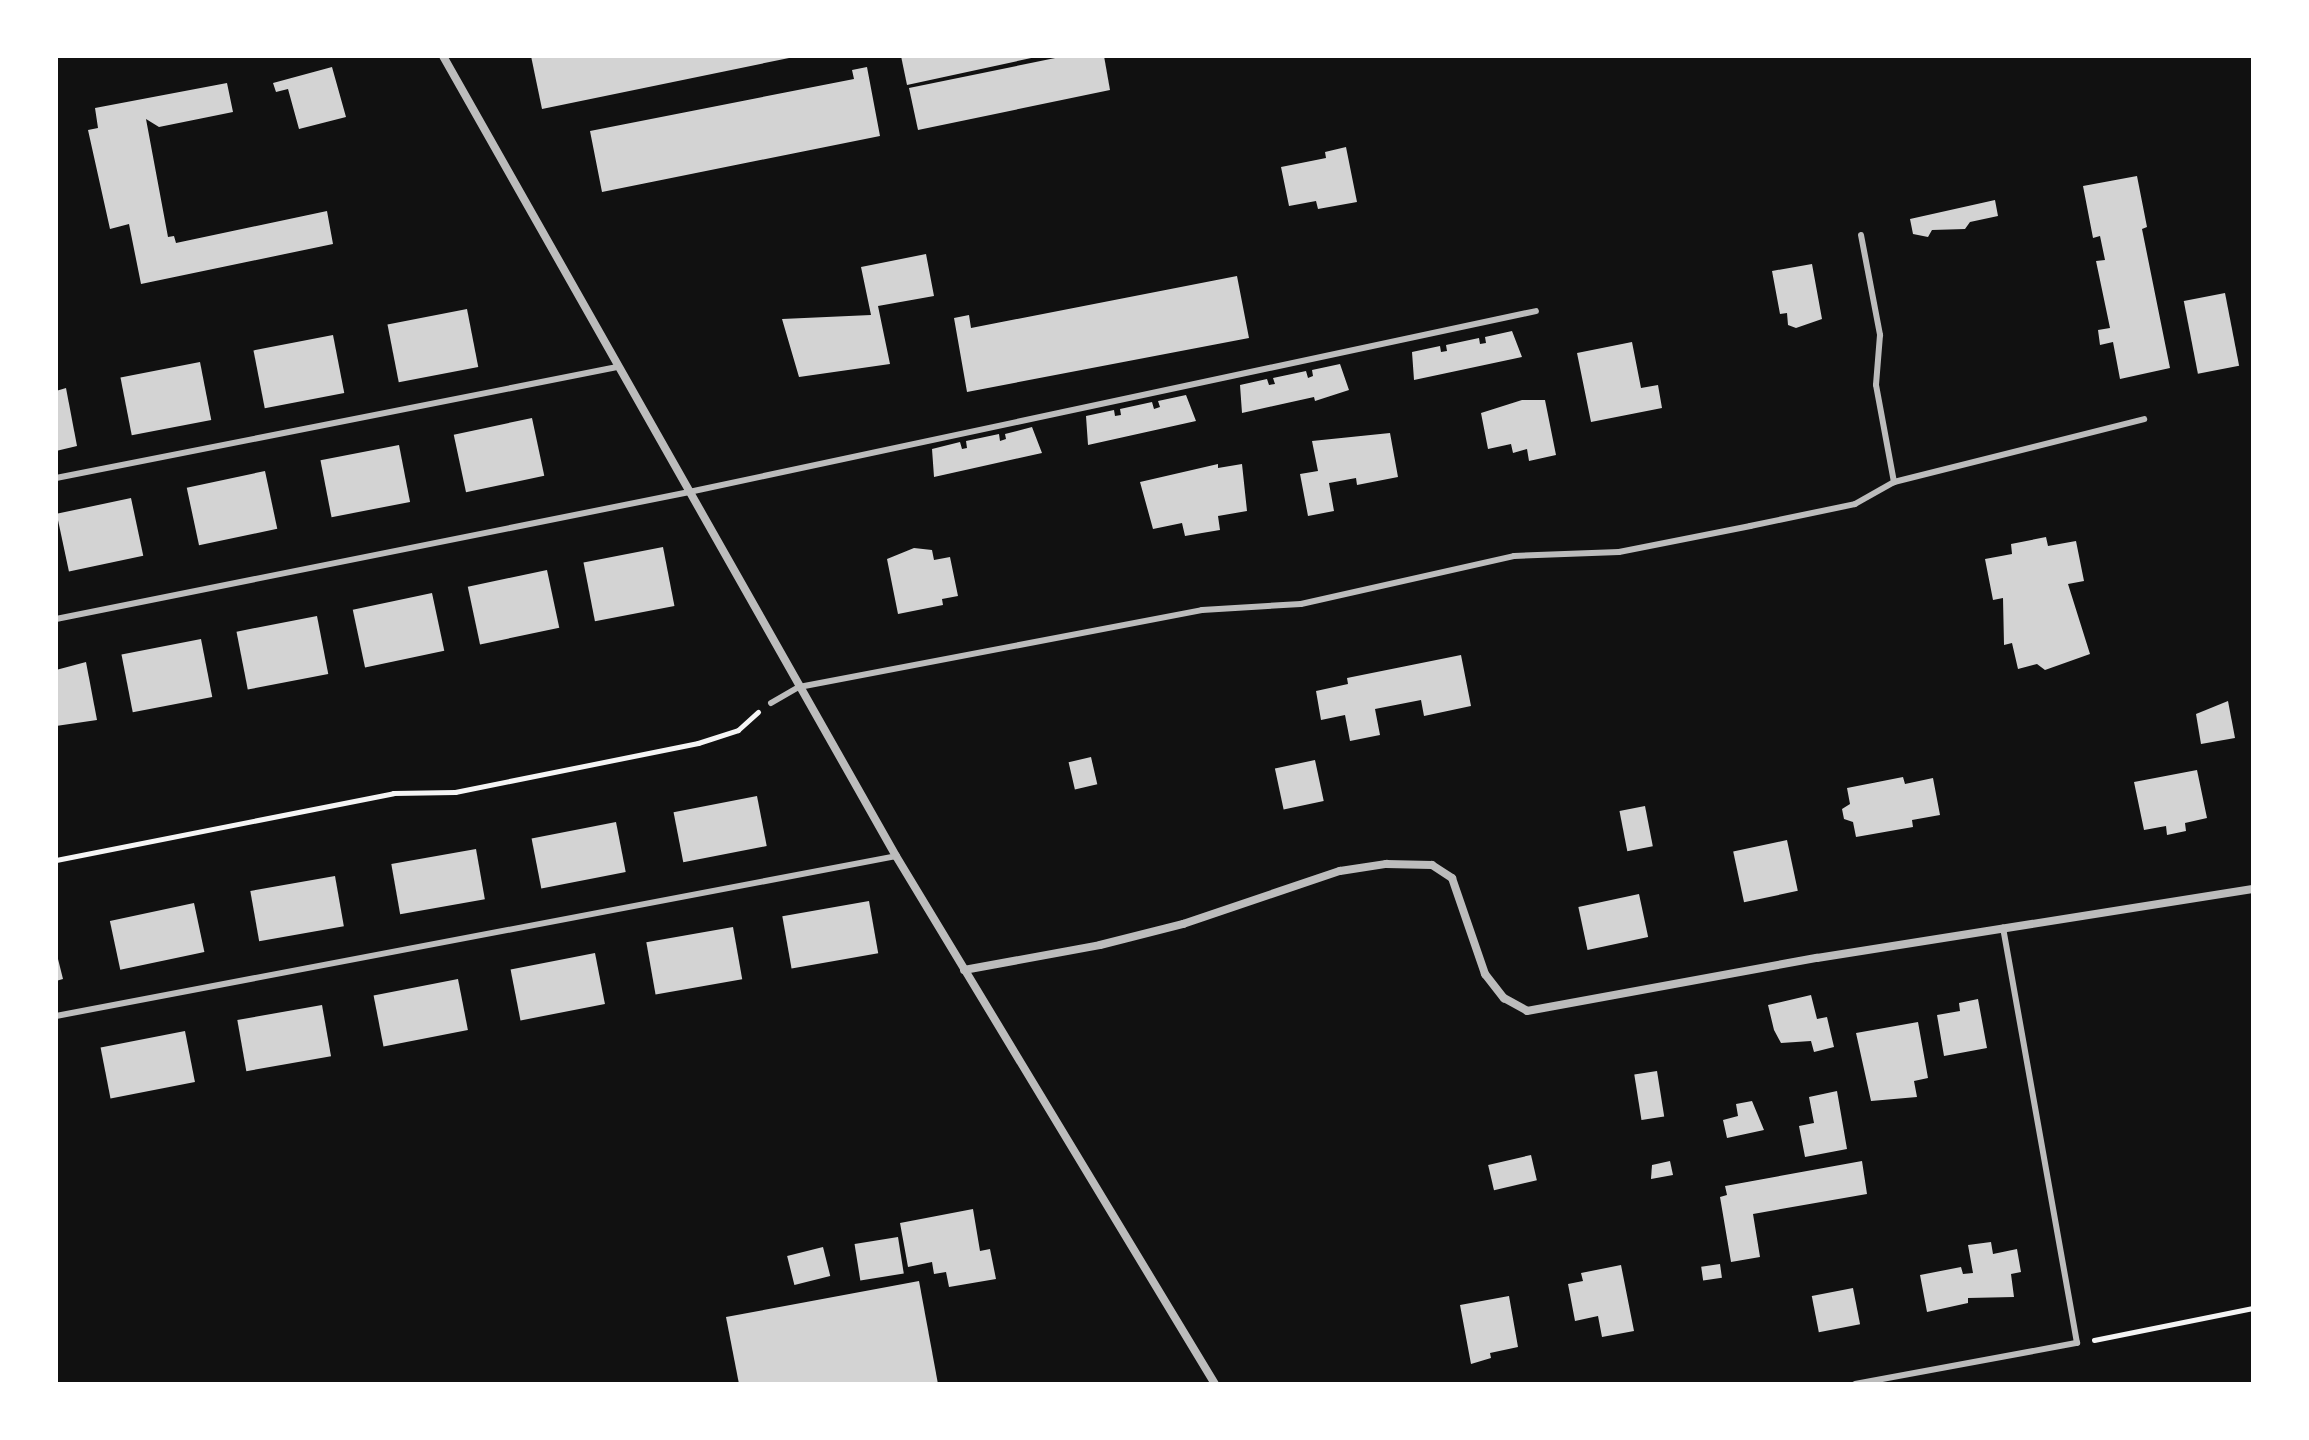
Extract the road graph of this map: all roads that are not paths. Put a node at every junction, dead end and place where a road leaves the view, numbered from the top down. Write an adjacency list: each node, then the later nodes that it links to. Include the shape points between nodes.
1 (443, 56): 4 (street)
2 (1861, 235): 7 (lane, via 1880,335 1876,385)
3 (1536, 311): 8 (lane)
4 (617, 367): 6 (lane); 8 (street)
5 (2144, 419): 7 (lane)
6 (56, 478)
7 (1894, 482): 10 (lane, via 1855,504 1619,552 1514,556 1301,604 1202,610)
8 (689, 492): 9 (lane); 10 (street)
9 (56, 619)
10 (799, 687): 11 (lane); 12 (street)
11 (771, 703)
12 (896, 856): 15 (street); 16 (lane)
13 (2253, 889): 14 (street)
14 (2003, 928): 15 (street, via 1527,1011 1504,998 1485,974 1452,878 1432,865 1386,864 1340,871 1169,927); 18 (lane, via 2077,1343)
15 (964, 970): 17 (street)
16 (56, 1016)
17 (1215, 1384)
18 (1855, 1384)

